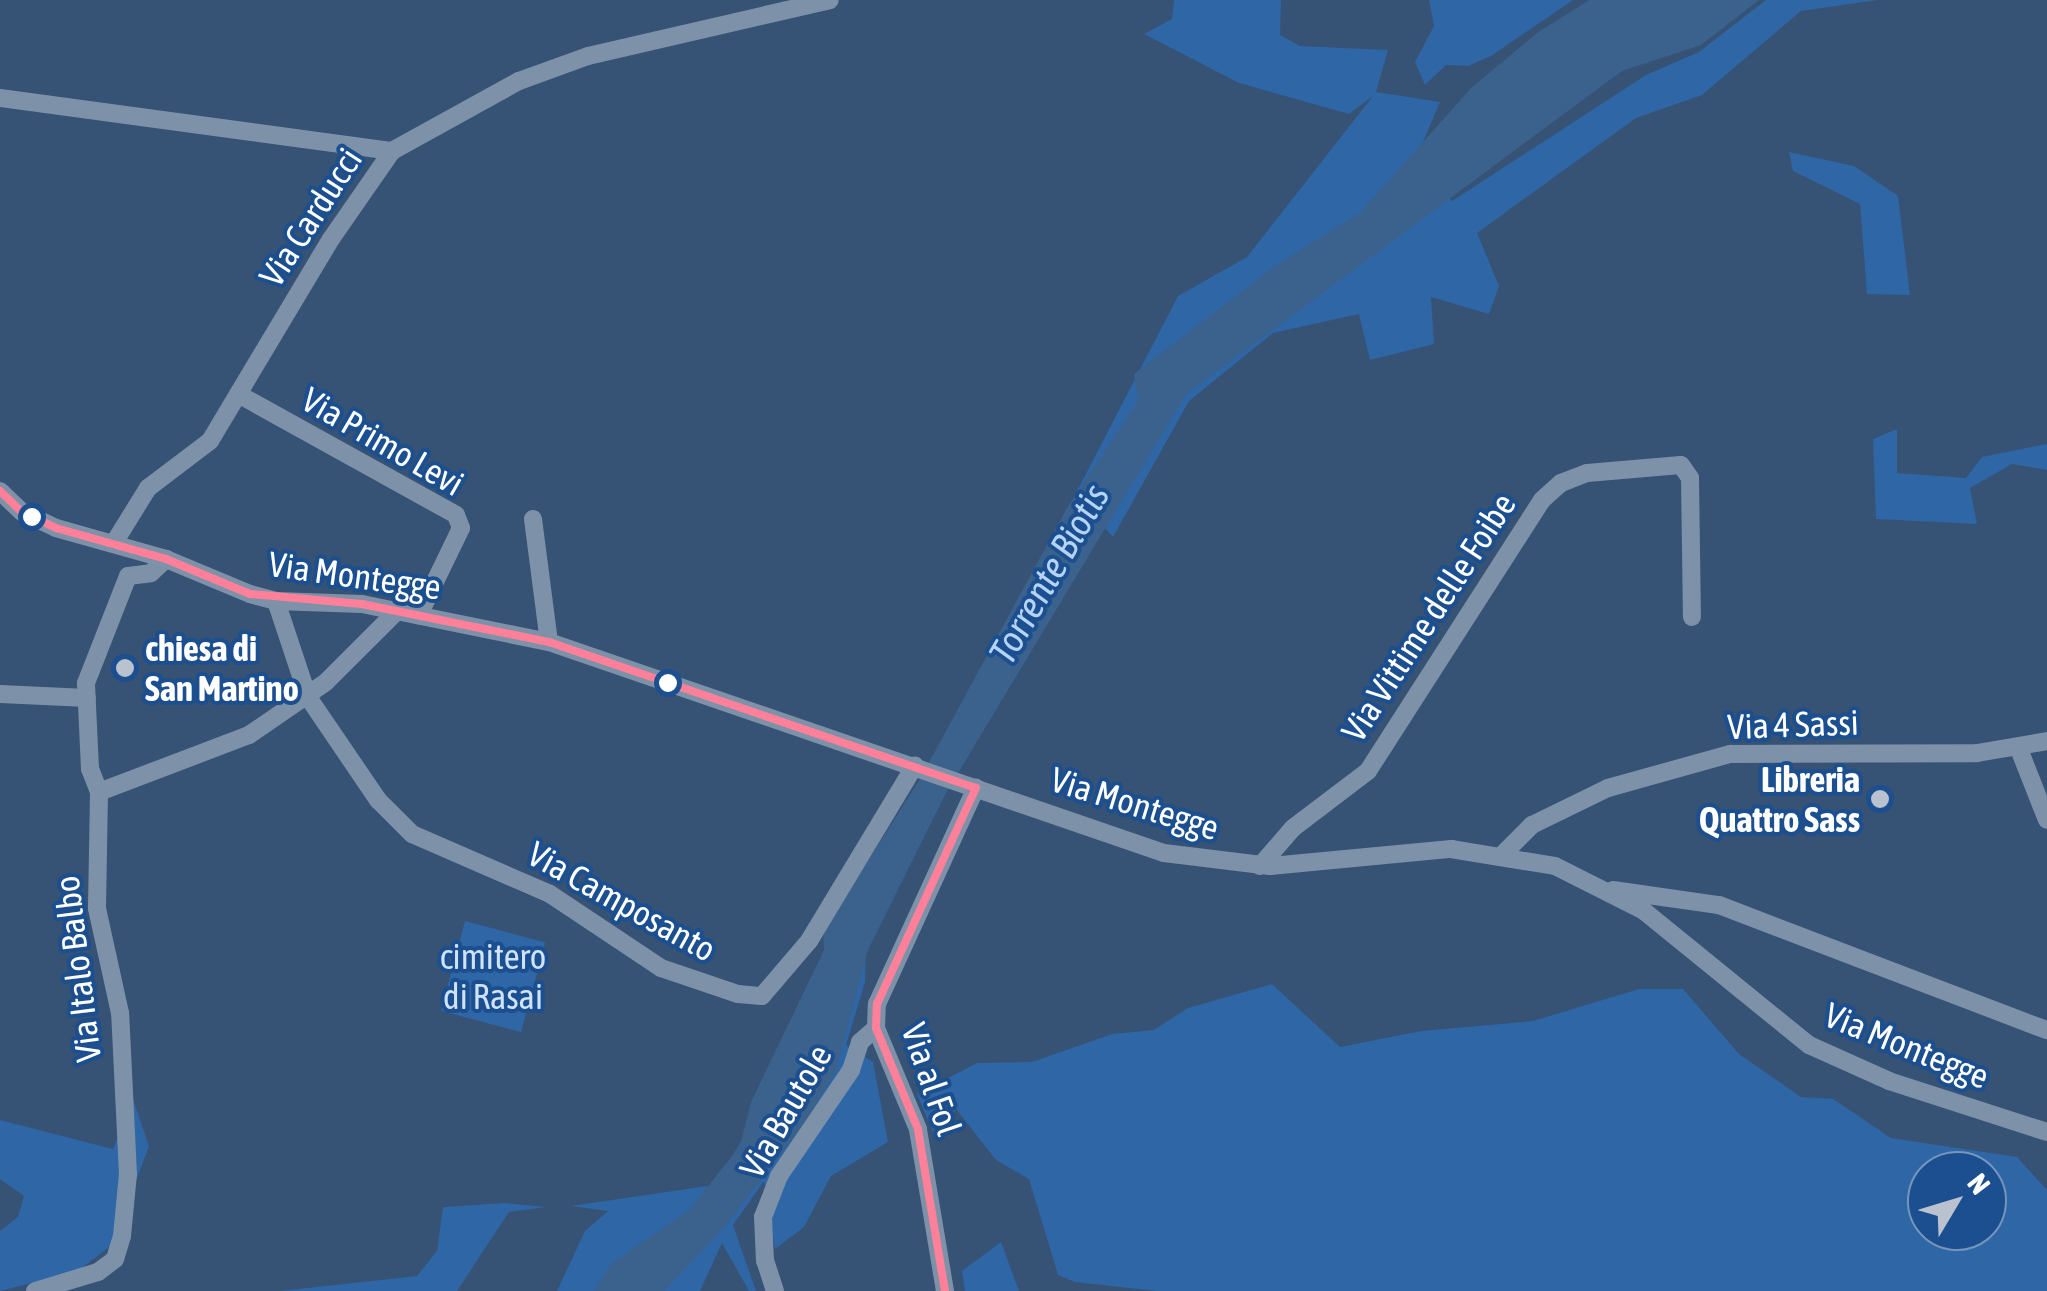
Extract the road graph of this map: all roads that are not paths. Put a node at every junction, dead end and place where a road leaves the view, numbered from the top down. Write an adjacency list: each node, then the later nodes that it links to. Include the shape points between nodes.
1 (830, 0): 3 (street, Via Carducci, via 588,56 520,81)
2 (0, 98): 3 (street)
3 (392, 151): 4 (street, Via Carducci)
4 (238, 394): 7 (street, Via Carducci, via 210,441 148,488); 11 (street, Via Primo Levi, via 456,515 461,528)
5 (0, 491): 7 (street, Via Montegge, via 32,517)
6 (533, 519): 13 (street)
7 (114, 544): 8 (street, Via Montegge)
8 (166, 559): 9 (street, Via Montegge); 16 (street, Via Italo Balbo, via 151,573 128,576 90,665)
9 (276, 601): 10 (street, Via Montegge); 15 (street)
10 (397, 610): 11 (street, Via Montegge); 15 (street)
11 (418, 615): 13 (street, Via Montegge)
12 (1692, 617): 24 (street, Via Vittime delle Foibe, via 1690,478 1682,465 1587,473 1542,500 1368,771 1292,828)
13 (549, 642): 19 (street, Via Montegge)
14 (0, 694): 16 (street)
15 (308, 697): 19 (street, Via Camposanto, via 378,800 412,834 550,894 661,968 738,994 762,996); 21 (street, via 249,735)
16 (87, 698): 21 (street, Via Italo Balbo, via 90,769)
17 (2047, 740): 18 (street, Via 4 Sassi)
18 (2019, 749): 22 (street); 23 (street, Via 4 Sassi, via 1730,754 1608,788 1532,825)
19 (930, 771): 20 (street, Via Montegge)
20 (976, 788): 24 (street, Via Montegge, via 1164,853); 26 (street, Via al Fol, via 878,1004)
21 (99, 792): 29 (street, Via Italo Balbo, via 96,908 120,1013 128,1198 115,1259 98,1272)
22 (2047, 820)
23 (1504, 853): 24 (street, Via Montegge, via 1451,850); 25 (street, Via Montegge)
24 (1260, 866)
25 (1608, 890): 27 (street, via 1719,905); 28 (street, Via Montegge, via 1644,911 1809,1045 1889,1081)
26 (876, 1028): 30 (street, Via Bautole, via 860,1042 850,1070 779,1176 762,1217 764,1261); 31 (street, Via al Fol, via 918,1129)
27 (2047, 1030)
28 (2047, 1132)
29 (35, 1291)
30 (774, 1291)
31 (946, 1291)

